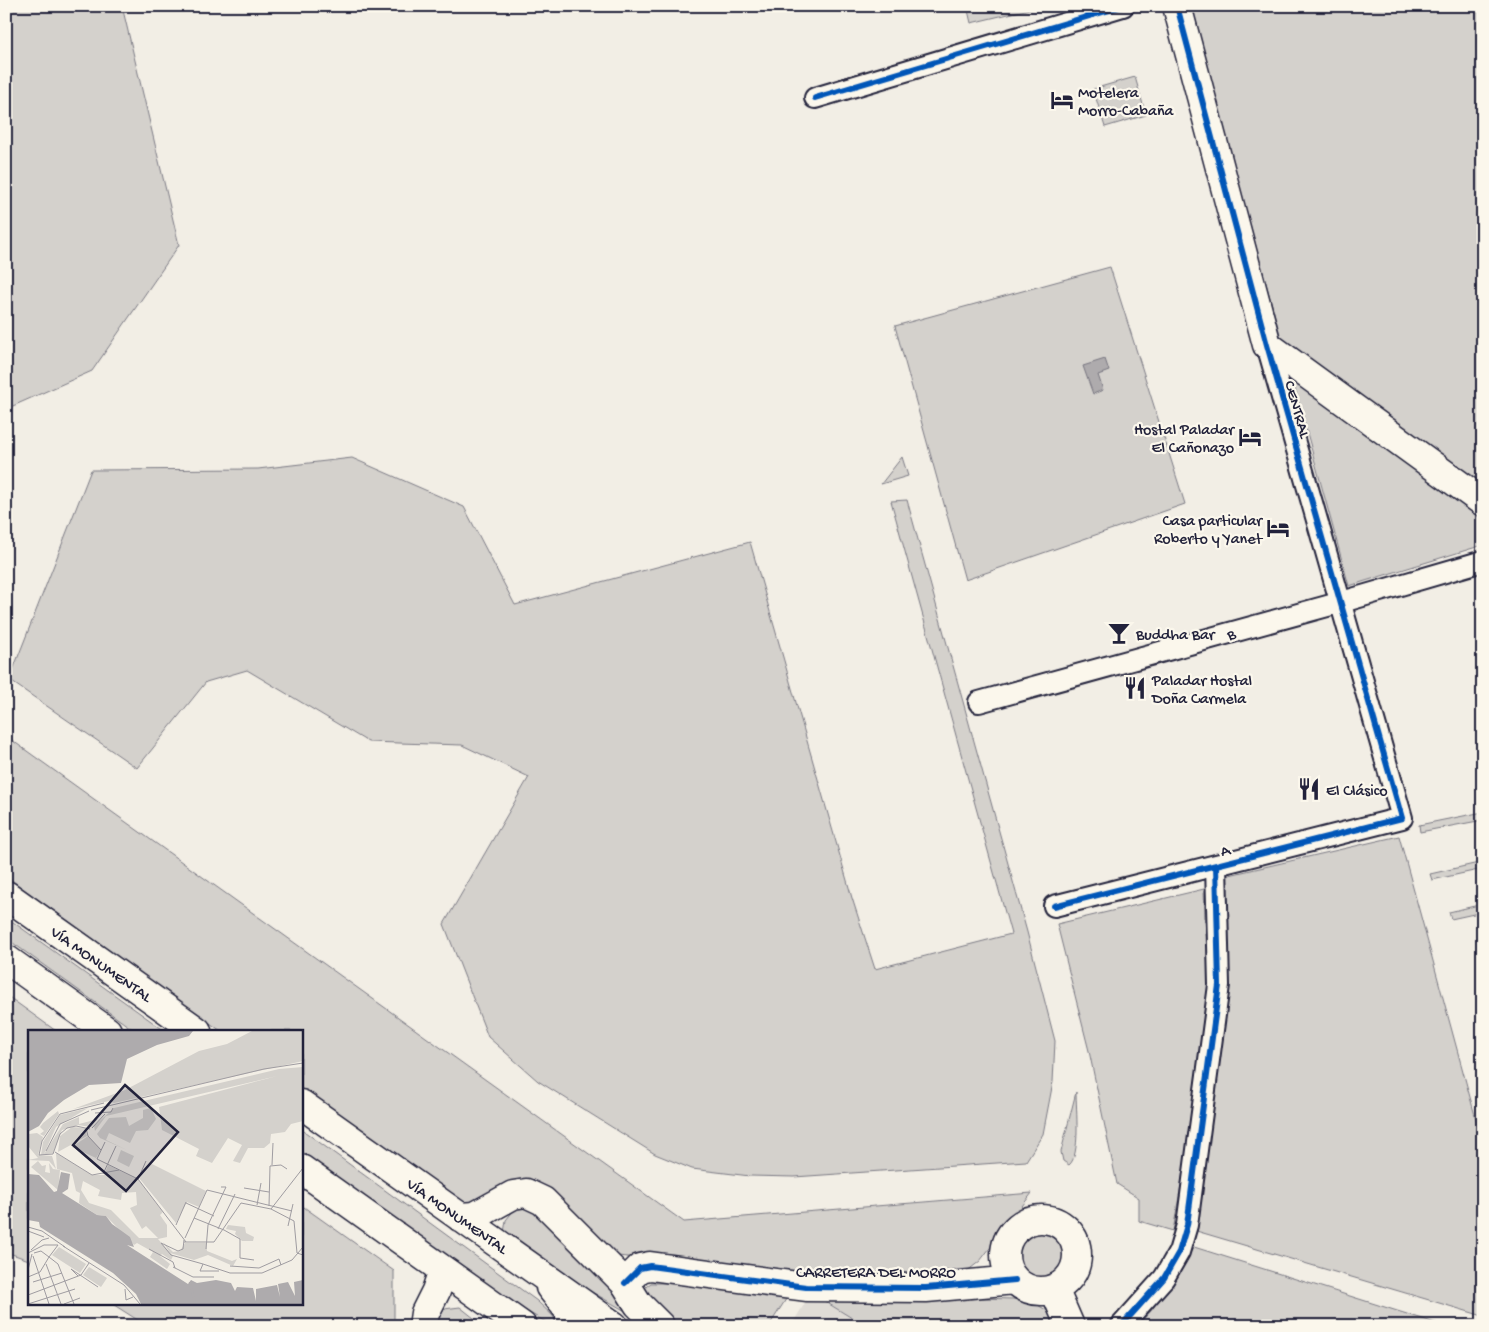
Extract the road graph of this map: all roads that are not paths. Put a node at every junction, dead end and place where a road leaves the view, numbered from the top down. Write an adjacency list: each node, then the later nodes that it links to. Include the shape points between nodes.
1 (1124, 6): 3 (street)
2 (1177, 6): 4 (main road, CENTRAL)
3 (815, 98)
4 (1267, 345): 5 (main road); 7 (street, CENTRAL)
5 (1483, 502)
6 (1483, 561): 7 (street, B)
7 (1342, 602): 8 (street, B); 9 (street, CENTRAL)
8 (988, 700)
9 (1402, 818): 10 (street, A)
10 (1216, 865): 12 (street, A); 30 (street, via 1219,985 1186,1225 1179,1252 1164,1278)
11 (6, 895): 15 (main road, VÍA MONUMENTAL)
12 (1054, 906)
13 (6, 959): 14 (main road)
14 (107, 1030)
15 (197, 1030)
16 (302, 1105): 18 (main road, VÍA MONUMENTAL)
17 (302, 1170): 20 (main road)
18 (460, 1217): 19 (main road, VÍA MONUMENTAL); 22 (main road, via 475,1216 513,1194 526,1193 543,1201)
19 (511, 1253): 24 (main road, VÍA MONUMENTAL); 27 (main road, via 550,1287 570,1312)
20 (443, 1270): 25 (main road); 26 (main road)
21 (1015, 1280): 22 (main road, CARRETERA DEL MORRO, via 926,1288 806,1287 650,1266 640,1268); 23 (main road, via 1033,1290); 23 (main road, via 1005,1260 1009,1237 1026,1222 1049,1220 1067,1231 1076,1250 1072,1272)
22 (625, 1283): 28 (main road, via 638,1304)
23 (1054, 1289): 29 (main road)
24 (613, 1323)
25 (423, 1326)
26 (522, 1326)
27 (570, 1326)
28 (660, 1326)
29 (1070, 1326)
30 (1121, 1326)

